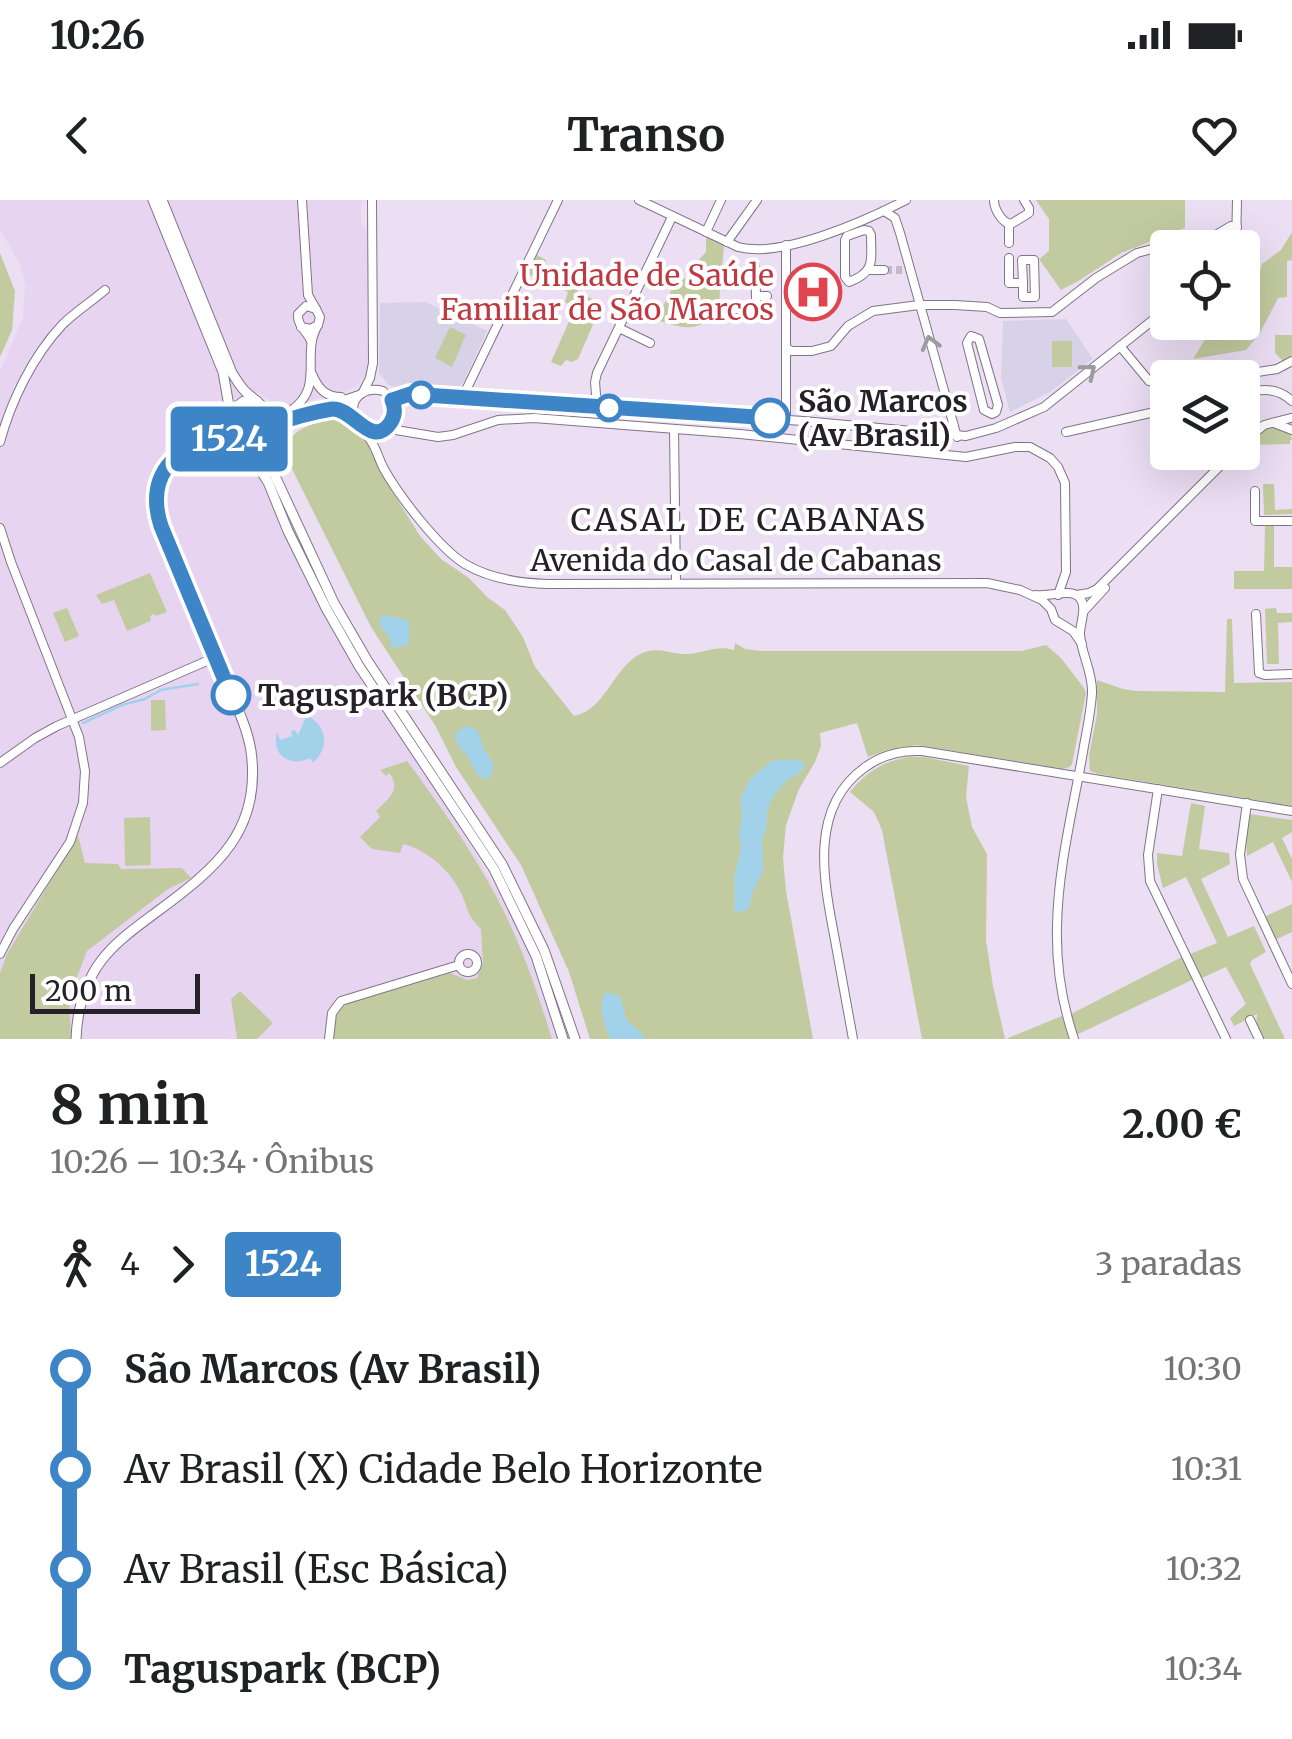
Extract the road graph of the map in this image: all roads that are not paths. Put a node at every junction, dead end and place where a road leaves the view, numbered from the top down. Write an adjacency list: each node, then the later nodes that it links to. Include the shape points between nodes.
1 (153, 200): 59 (main road, via 223,372)
2 (162, 200): 55 (main road, via 232,372)
3 (302, 200): 29 (street)
4 (372, 200): 45 (street)
5 (558, 200): 52 (street)
6 (638, 200): 15 (street)
7 (707, 200): 13 (street)
8 (757, 200): 20 (street)
9 (906, 200): 14 (street)
10 (994, 200): 16 (street)
11 (1024, 200): 16 (street, via 1029,213)
12 (1237, 200): 17 (street)
13 (720, 203): 19 (street)
14 (883, 211): 22 (street); 32 (street, via 897,223)
15 (672, 217): 19 (street); 39 (street)
16 (1008, 224): 21 (street)
17 (1237, 227): 18 (street); 32 (street, via 1137,252 1052,312)
18 (1237, 230)
19 (706, 232): 20 (street)
20 (727, 242): 22 (street, via 754,250)
21 (1009, 243)
22 (786, 246): 43 (street)
23 (1009, 258): 27 (street, via 1009,283)
24 (755, 265): 30 (street)
25 (869, 270): 25 (street, via 870,233 864,230 844,243 846,280); 26 (street)
26 (884, 270)
27 (1022, 283): 27 (street, via 1022,260 1034,260 1035,297 1023,297)
28 (105, 290): 75 (street, via 65,322 42,352)
29 (308, 295): 33 (street); 34 (street)
30 (756, 296): 31 (street); 35 (street, via 756,309)
31 (766, 296)
32 (920, 305): 43 (street, via 873,311 820,350); 73 (street, one-way to 32)
33 (316, 309): 34 (street); 38 (street)
34 (300, 310): 36 (street)
35 (720, 310)
36 (295, 322): 38 (street, via 310,329); 40 (street)
37 (1150, 322): 42 (street)
38 (318, 325): 40 (street)
39 (620, 328): 41 (street); 56 (street, via 596,377)
40 (310, 341): 47 (street)
41 (650, 343)
42 (1120, 346): 48 (street); 65 (street, one-way to 42, via 1044,407)
43 (786, 348): 62 (street)
44 (1292, 361): 46 (street)
45 (372, 362): 50 (street); 51 (street)
46 (1260, 372)
47 (312, 374): 51 (street, via 327,394); 57 (street, via 302,402)
48 (1150, 381)
49 (1260, 390): 53 (street, via 1279,392)
50 (383, 392): 51 (street); 54 (street)
51 (359, 395): 57 (street); 63 (street)
52 (460, 396): 54 (street, via 410,394); 56 (street)
53 (1291, 402)
54 (394, 404): 67 (street); 72 (street, via 400,424)
55 (264, 406): 57 (street); 59 (main road, via 244,400); 71 (main road, via 272,417)
56 (597, 407): 62 (street)
57 (290, 412)
58 (1150, 412): 70 (street)
59 (228, 414): 74 (main road); 76 (main road, via 227,430)
60 (992, 414): 60 (street, via 998,405 979,340 972,336 966,344 984,410); 65 (street)
61 (1292, 416): 64 (street); 69 (street)
62 (786, 420): 73 (street)
63 (357, 421): 67 (street); 71 (street, via 332,409 286,421); 77 (street, Avenida do Casal de Cabanas)
64 (1270, 423): 66 (street); 69 (street)
65 (996, 428): 73 (street)
66 (1260, 428)
67 (383, 429): 72 (street); 77 (street)
68 (674, 430): 72 (street, via 524,418 445,436); 83 (street, via 971,457 1030,448 1058,467 1066,489); 84 (street)
69 (1292, 430)
70 (1066, 432)
71 (269, 433): 76 (main road, via 256,445); 109 (main road, via 275,476 334,603 502,864 544,950)
72 (414, 434)
73 (957, 436)
74 (207, 439): 76 (main road); 93 (main road, via 167,466 156,502)
75 (0, 442)
76 (238, 443): 108 (main road, via 268,482 359,666 494,869 536,956)
77 (379, 456): 84 (street, Avenida do Casal de Cabanas, via 435,539 479,572 531,583)
78 (1216, 470): 81 (street)
79 (1254, 491): 80 (street, via 1255,521)
80 (1292, 521)
81 (1162, 526): 87 (street, via 1097,589); 90 (street)
82 (0, 528): 95 (street)
83 (1066, 572): 86 (street); 87 (street)
84 (676, 583): 85 (street, Avenida do Casal de Cabanas, via 973,582)
85 (1029, 594): 86 (street, Avenida do Casal de Cabanas); 88 (street, Avenida do Casal de Cabanas)
86 (1057, 595): 87 (street, Avenida do Casal de Cabanas); 88 (street)
87 (1076, 595): 90 (street)
88 (1050, 609): 91 (street, Avenida do Casal de Cabanas)
89 (1256, 614): 94 (street, via 1258,672)
90 (1082, 615): 91 (street); 92 (street)
91 (1065, 625): 92 (street, Avenida do Casal de Cabanas)
92 (1082, 644): 97 (street, via 1092,692)
93 (216, 657): 95 (street); 106 (main road, via 250,744 247,814 210,872 98,964 78,1011)
94 (1292, 674)
95 (73, 719): 96 (street); 101 (street, via 86,771 80,814 66,850)
96 (0, 763)
97 (1079, 776): 98 (street); 110 (street, via 911,750 879,758 854,777 830,818 823,846); 111 (street, via 1057,924 1060,979)
98 (1158, 789): 99 (street); 105 (street, via 1150,881)
99 (1247, 803): 100 (street); 103 (street, via 1243,878)
100 (1292, 811)
101 (0, 954)
102 (459, 966): 107 (street, via 341,1001 332,1012)
103 (1292, 984)
104 (1250, 1020): 112 (street)
105 (1223, 1038)
106 (76, 1039)
107 (329, 1039)
108 (563, 1039)
109 (575, 1039)
110 (853, 1039)
111 (1074, 1039)
112 (1260, 1039)

